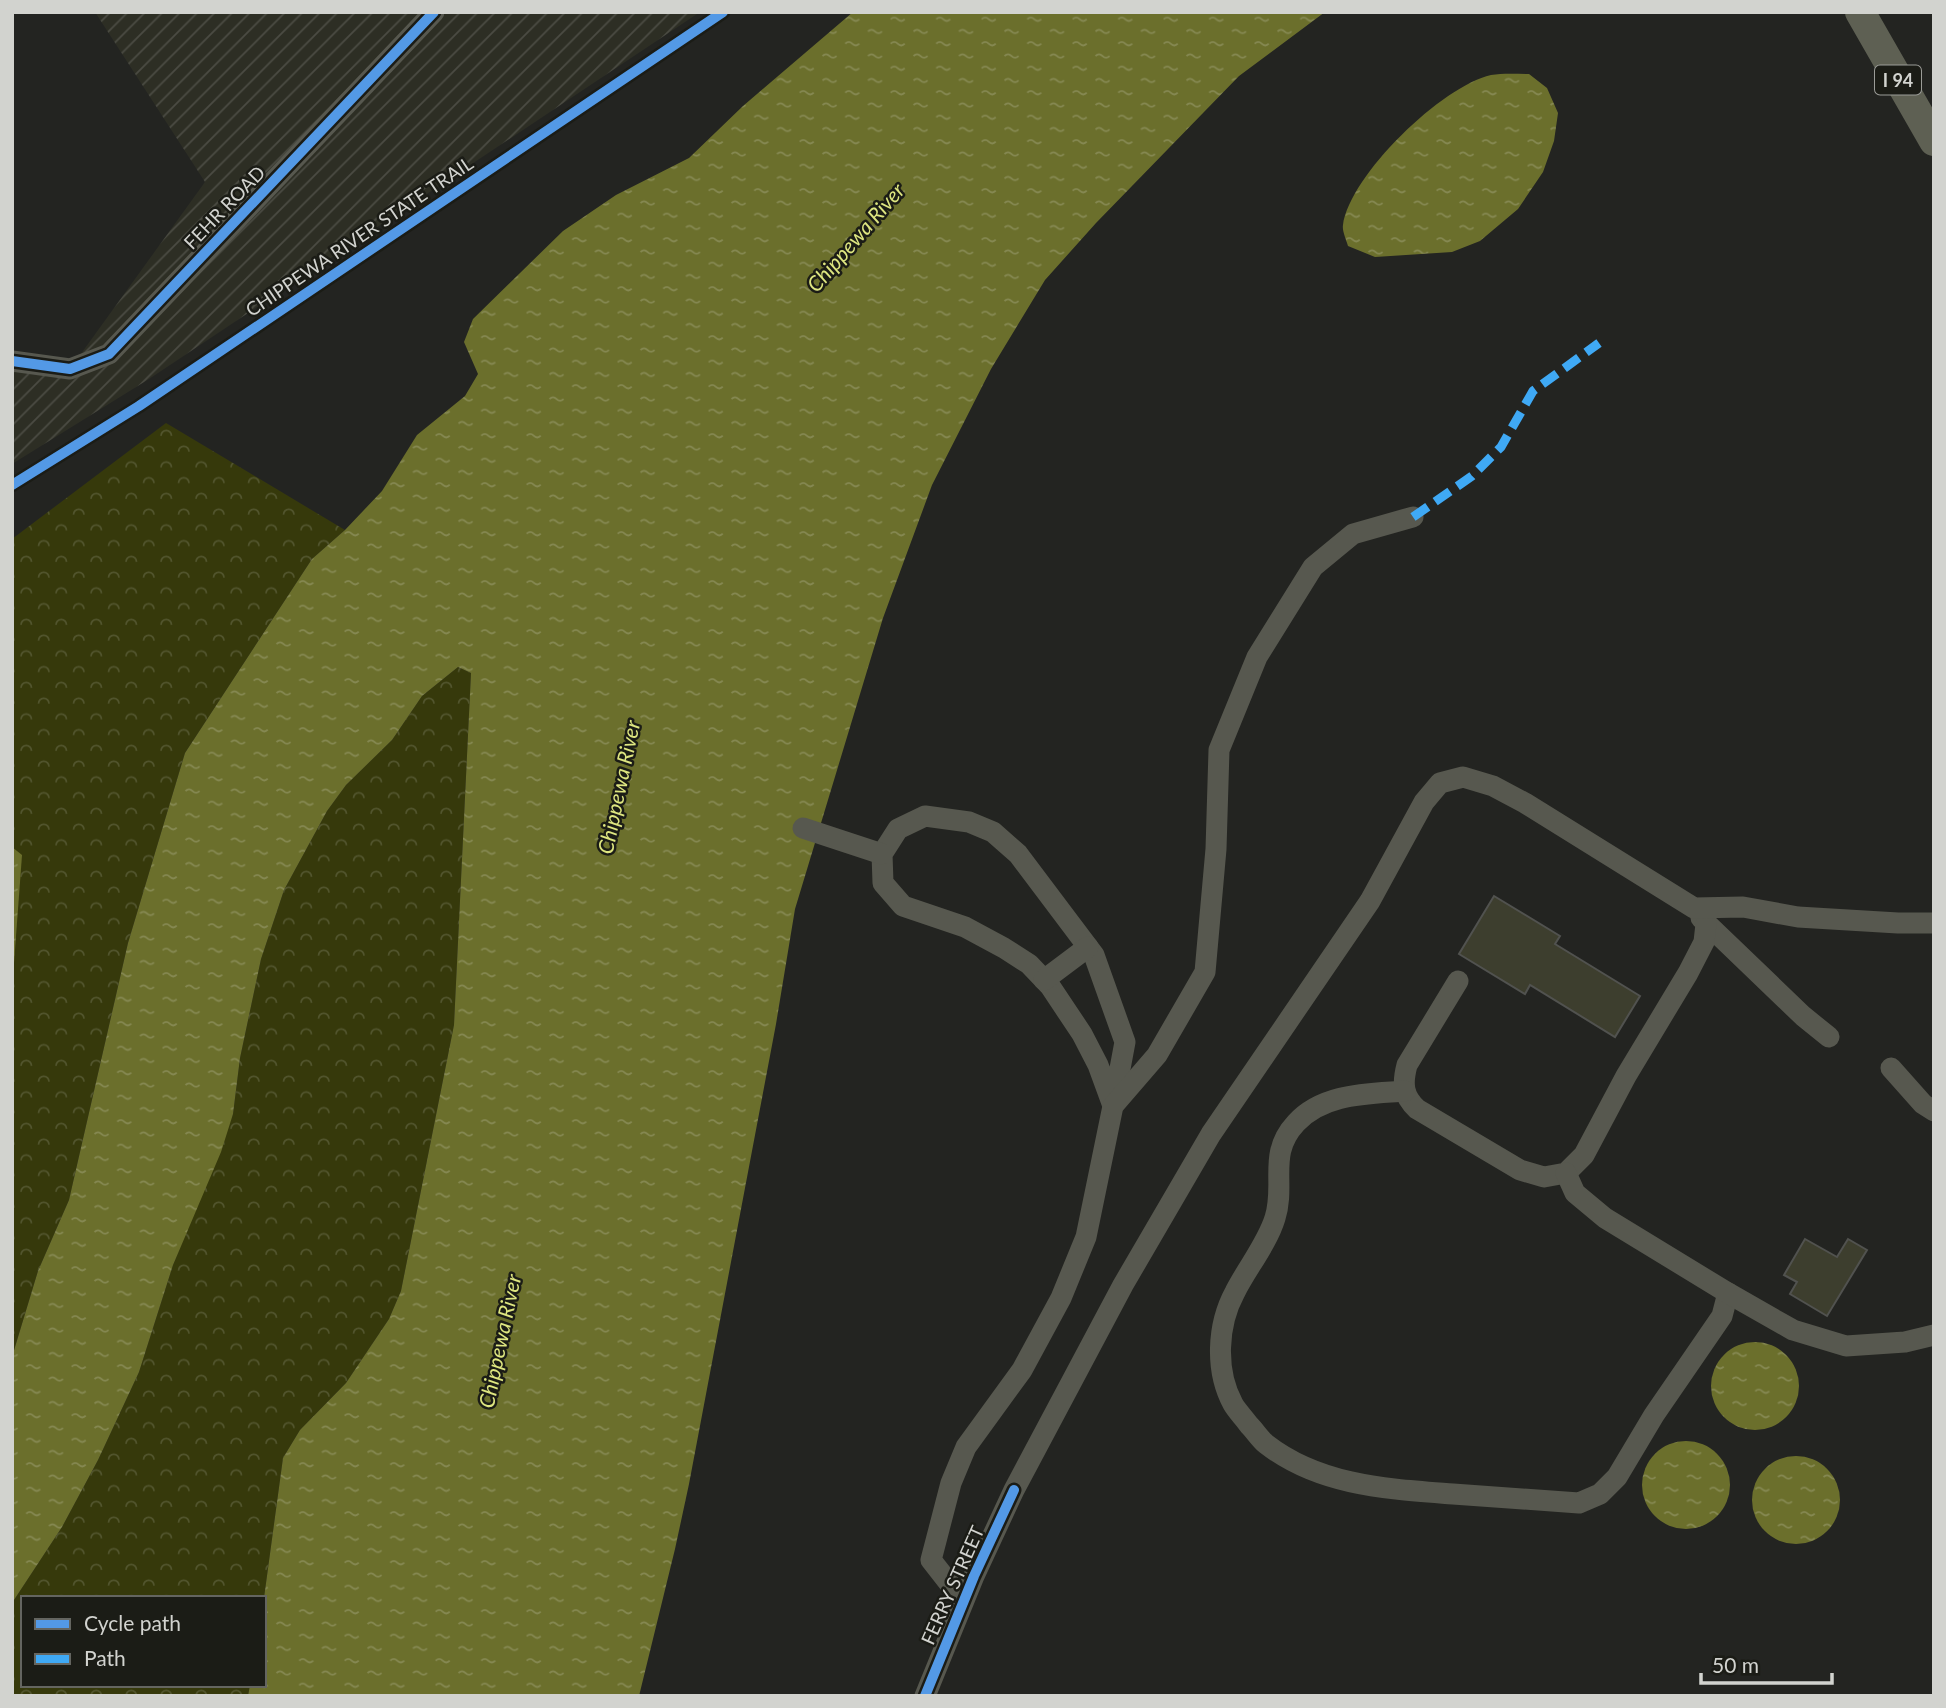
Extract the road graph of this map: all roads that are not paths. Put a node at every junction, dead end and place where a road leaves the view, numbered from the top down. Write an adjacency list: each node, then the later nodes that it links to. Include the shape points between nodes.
1 (434, 12): 4 (street, FEHR ROAD, via 108,354 70,369)
2 (1861, 15): 3 (highway, I 94)
3 (1934, 141)
4 (12, 361)
5 (1413, 517): 16 (street, via 1353,534 1313,568 1257,657 1219,750 1205,972 1157,1055)
6 (803, 828): 7 (street)
7 (882, 853): 10 (street, via 898,829 925,817 969,822 993,832 1018,854); 11 (street, via 883,883 903,906 965,927 1029,964)
8 (1700, 916): 9 (street, via 1743,907 1798,917); 13 (street, FERRY STREET); 18 (street, via 1704,942 1688,974 1584,1155); 21 (street, FERRY STREET, via 1493,786 1463,777 1440,783 1424,802 1370,901 1211,1134 1123,1284 1014,1490)
9 (1934, 923)
10 (1088, 947): 11 (street); 16 (street, via 1125,1042)
11 (1044, 980): 16 (street, via 1082,1034)
12 (1458, 981): 15 (street, via 1407,1065)
13 (1829, 1037)
14 (1891, 1068): 17 (street)
15 (1405, 1091): 18 (street, via 1417,1109 1520,1170 1544,1177); 19 (street, via 1351,1095 1313,1108 1296,1122 1278,1156 1279,1204 1273,1223 1225,1314 1222,1378 1233,1405 1264,1443 1291,1461 1330,1478 1386,1489 1579,1503 1600,1494 1617,1477 1722,1316)
16 (1113, 1106): 21 (street, via 1086,1237 1066,1286 1022,1370 966,1447 951,1483 931,1560)
17 (1934, 1111)
18 (1566, 1173): 19 (street, via 1575,1193 1605,1218)
19 (1728, 1293): 20 (street, via 1793,1330 1846,1346)
20 (1934, 1335)
21 (963, 1601): 22 (street, FERRY STREET)
22 (925, 1696)

